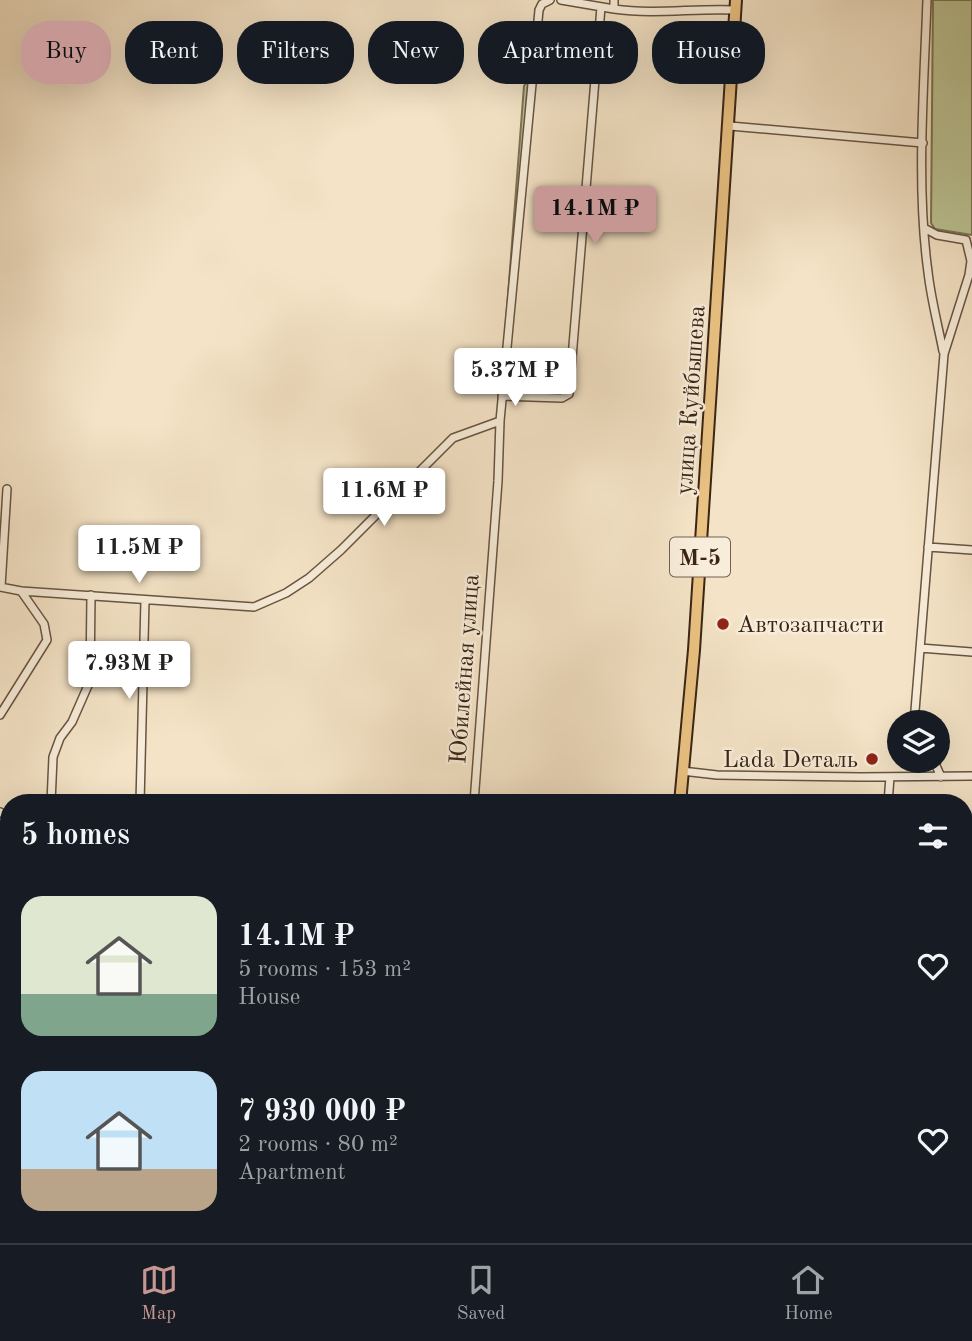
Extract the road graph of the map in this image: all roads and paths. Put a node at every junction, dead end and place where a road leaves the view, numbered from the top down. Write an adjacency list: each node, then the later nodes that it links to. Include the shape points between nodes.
1 (547, 0): 12 (street, Юбилейная улица, via 539,10)
2 (561, 0): 6 (street)
3 (614, 0): 7 (street)
4 (927, 0): 9 (street)
5 (736, 5): 7 (street, via 644,13); 8 (highway, улица Куйбышева / М-5)
6 (601, 7): 7 (street); 12 (street, via 569,394 552,399)
7 (614, 9)
8 (730, 127): 9 (street); 25 (highway, улица Куйбышева / М-5)
9 (923, 144): 10 (street)
10 (924, 228): 11 (street); 11 (street, via 936,236 966,240 971,261)
11 (944, 354): 15 (street)
12 (502, 396): 13 (street, Юбилейная улица)
13 (499, 421): 20 (street, via 453,438 341,550 286,593 254,607); 32 (street, Юбилейная улица)
14 (8, 489): 17 (street)
15 (929, 547): 16 (street); 21 (street)
16 (972, 550)
17 (0, 587): 18 (street)
18 (22, 591): 19 (street); 24 (street, via 44,624 47,640)
19 (91, 595): 20 (street); 30 (street, via 90,681 53,757)
20 (145, 600): 31 (street)
21 (920, 648): 22 (street); 23 (street)
22 (972, 652)
23 (915, 710)
24 (0, 715)
25 (682, 771): 28 (street); 33 (highway, улица Куйбышева / М-5)
26 (939, 773): 29 (street)
27 (972, 776): 29 (street)
28 (890, 777): 29 (street); 34 (street)
29 (941, 777)
30 (51, 794)
31 (140, 794)
32 (475, 794)
33 (681, 794)
34 (889, 794)

